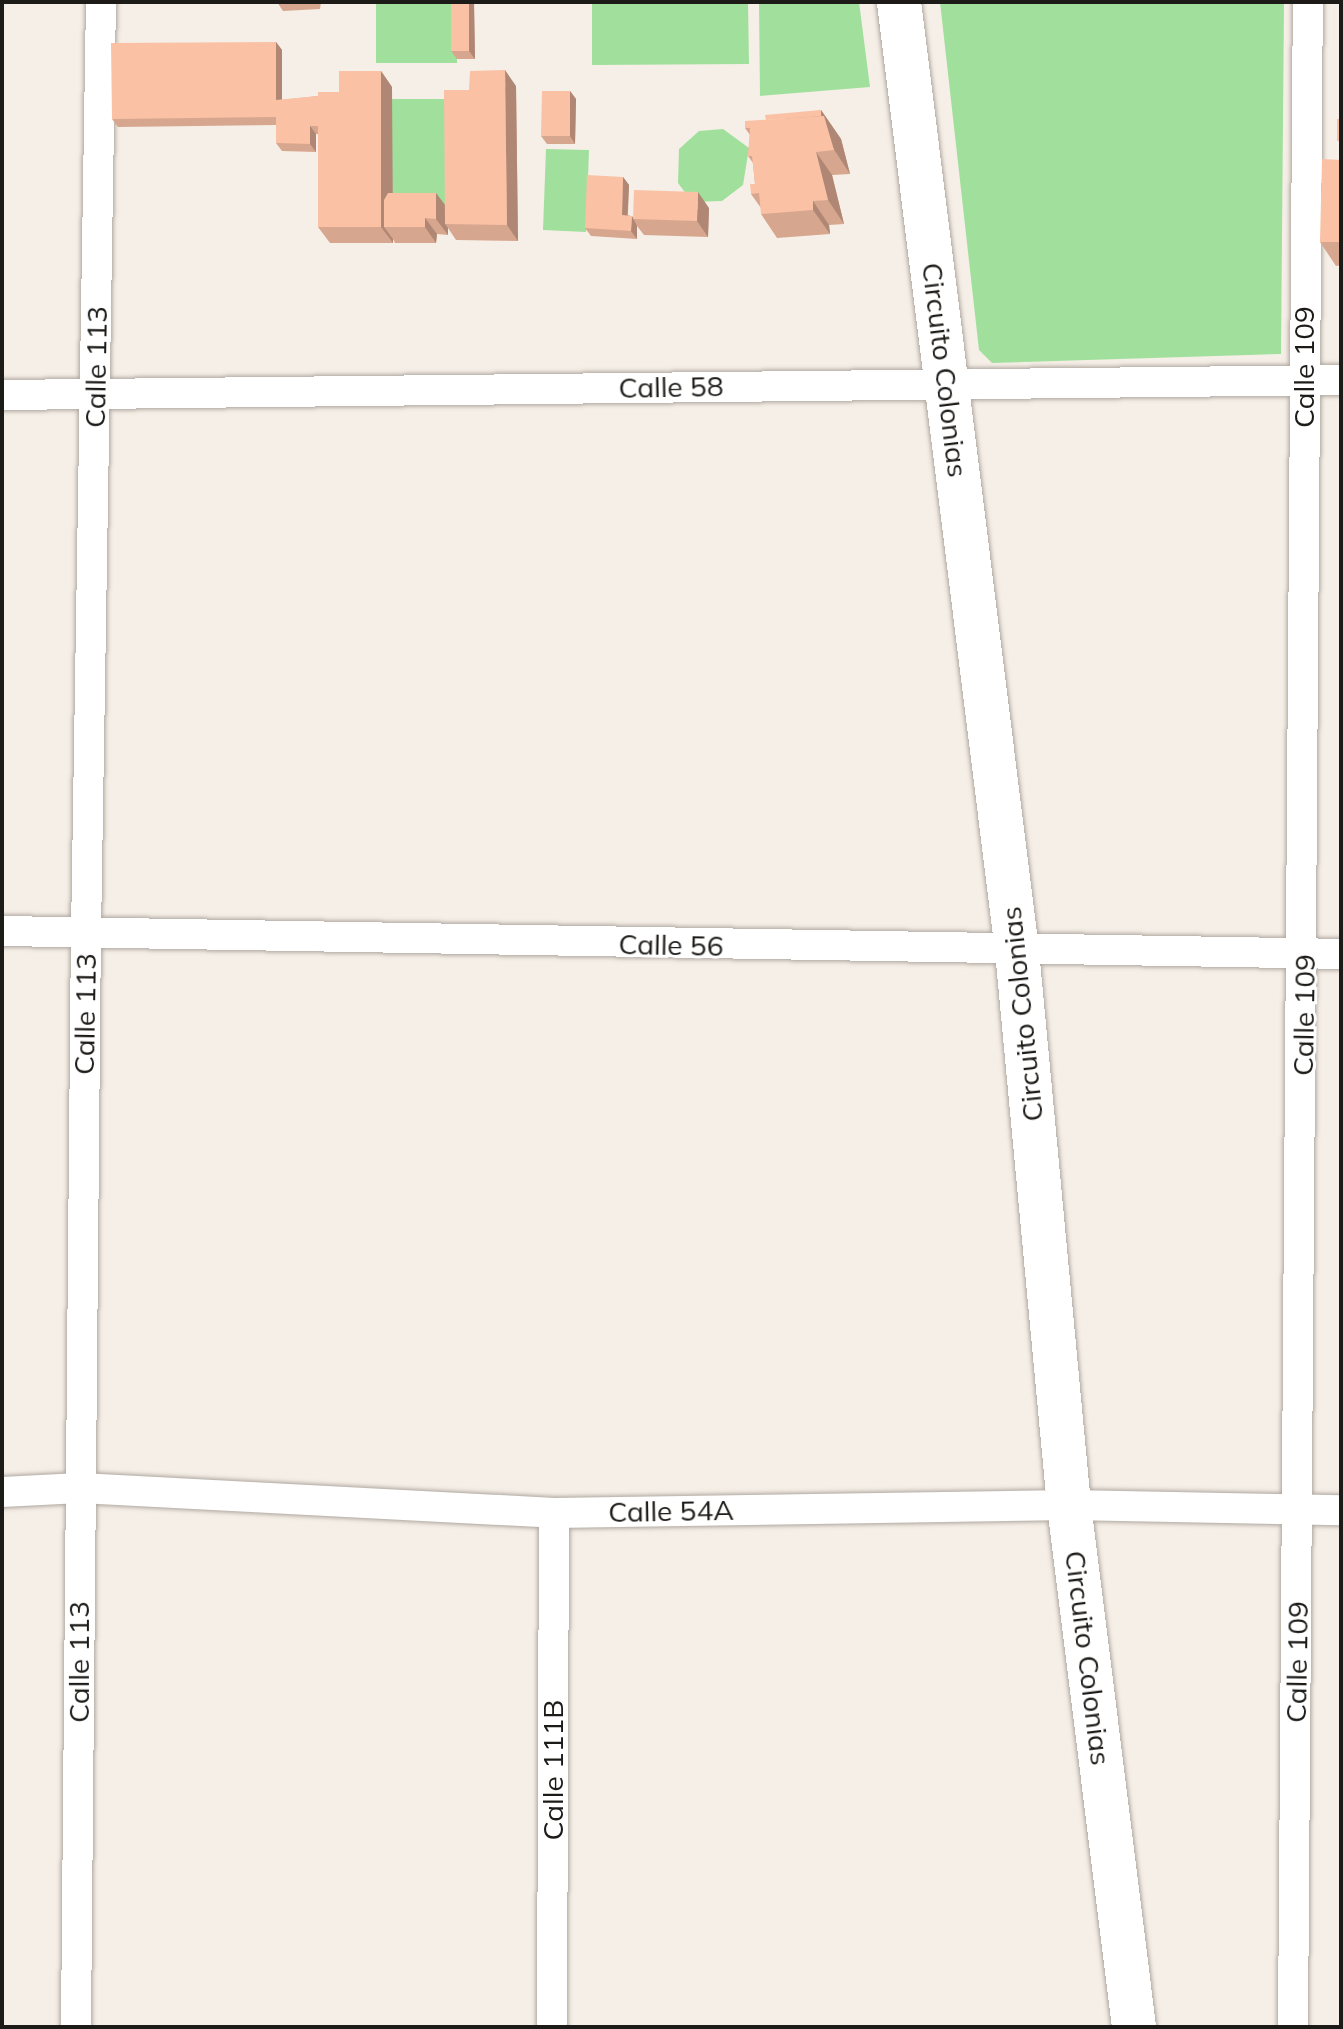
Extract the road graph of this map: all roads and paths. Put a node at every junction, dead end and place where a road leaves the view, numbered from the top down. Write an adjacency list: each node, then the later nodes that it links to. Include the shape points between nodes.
1 (101, 2): 8 (street, Calle 113)
2 (899, 2): 6 (main road, Circuito Colonias)
3 (1308, 2): 4 (street, Calle 109)
4 (1304, 380): 5 (street, Calle 58); 6 (street, Calle 58); 12 (street, Calle 109)
5 (1341, 380)
6 (947, 383): 8 (street, Calle 58); 11 (main road, Circuito Colonias)
7 (2, 395): 8 (street, Calle 58)
8 (96, 395): 10 (street, Calle 113)
9 (2, 931): 10 (street, Calle 56)
10 (86, 934): 11 (street, Calle 56); 14 (street, Calle 113)
11 (1017, 951): 12 (street, Calle 56); 16 (main road, Circuito Colonias)
12 (1305, 954): 13 (street, Calle 56); 17 (street, Calle 109)
13 (1341, 954)
14 (80, 1488): 15 (street, Calle 54A); 19 (street, Calle 54A); 20 (street, Calle 113)
15 (2, 1492)
16 (1069, 1505): 17 (street, Calle 54A); 19 (street, Calle 54A); 22 (main road, Circuito Colonias)
17 (1299, 1509): 18 (street, Calle 54A); 23 (street, Calle 109)
18 (1341, 1510)
19 (554, 1513): 21 (street, Calle 111B)
20 (76, 2027)
21 (552, 2027)
22 (1134, 2027)
23 (1293, 2027)

